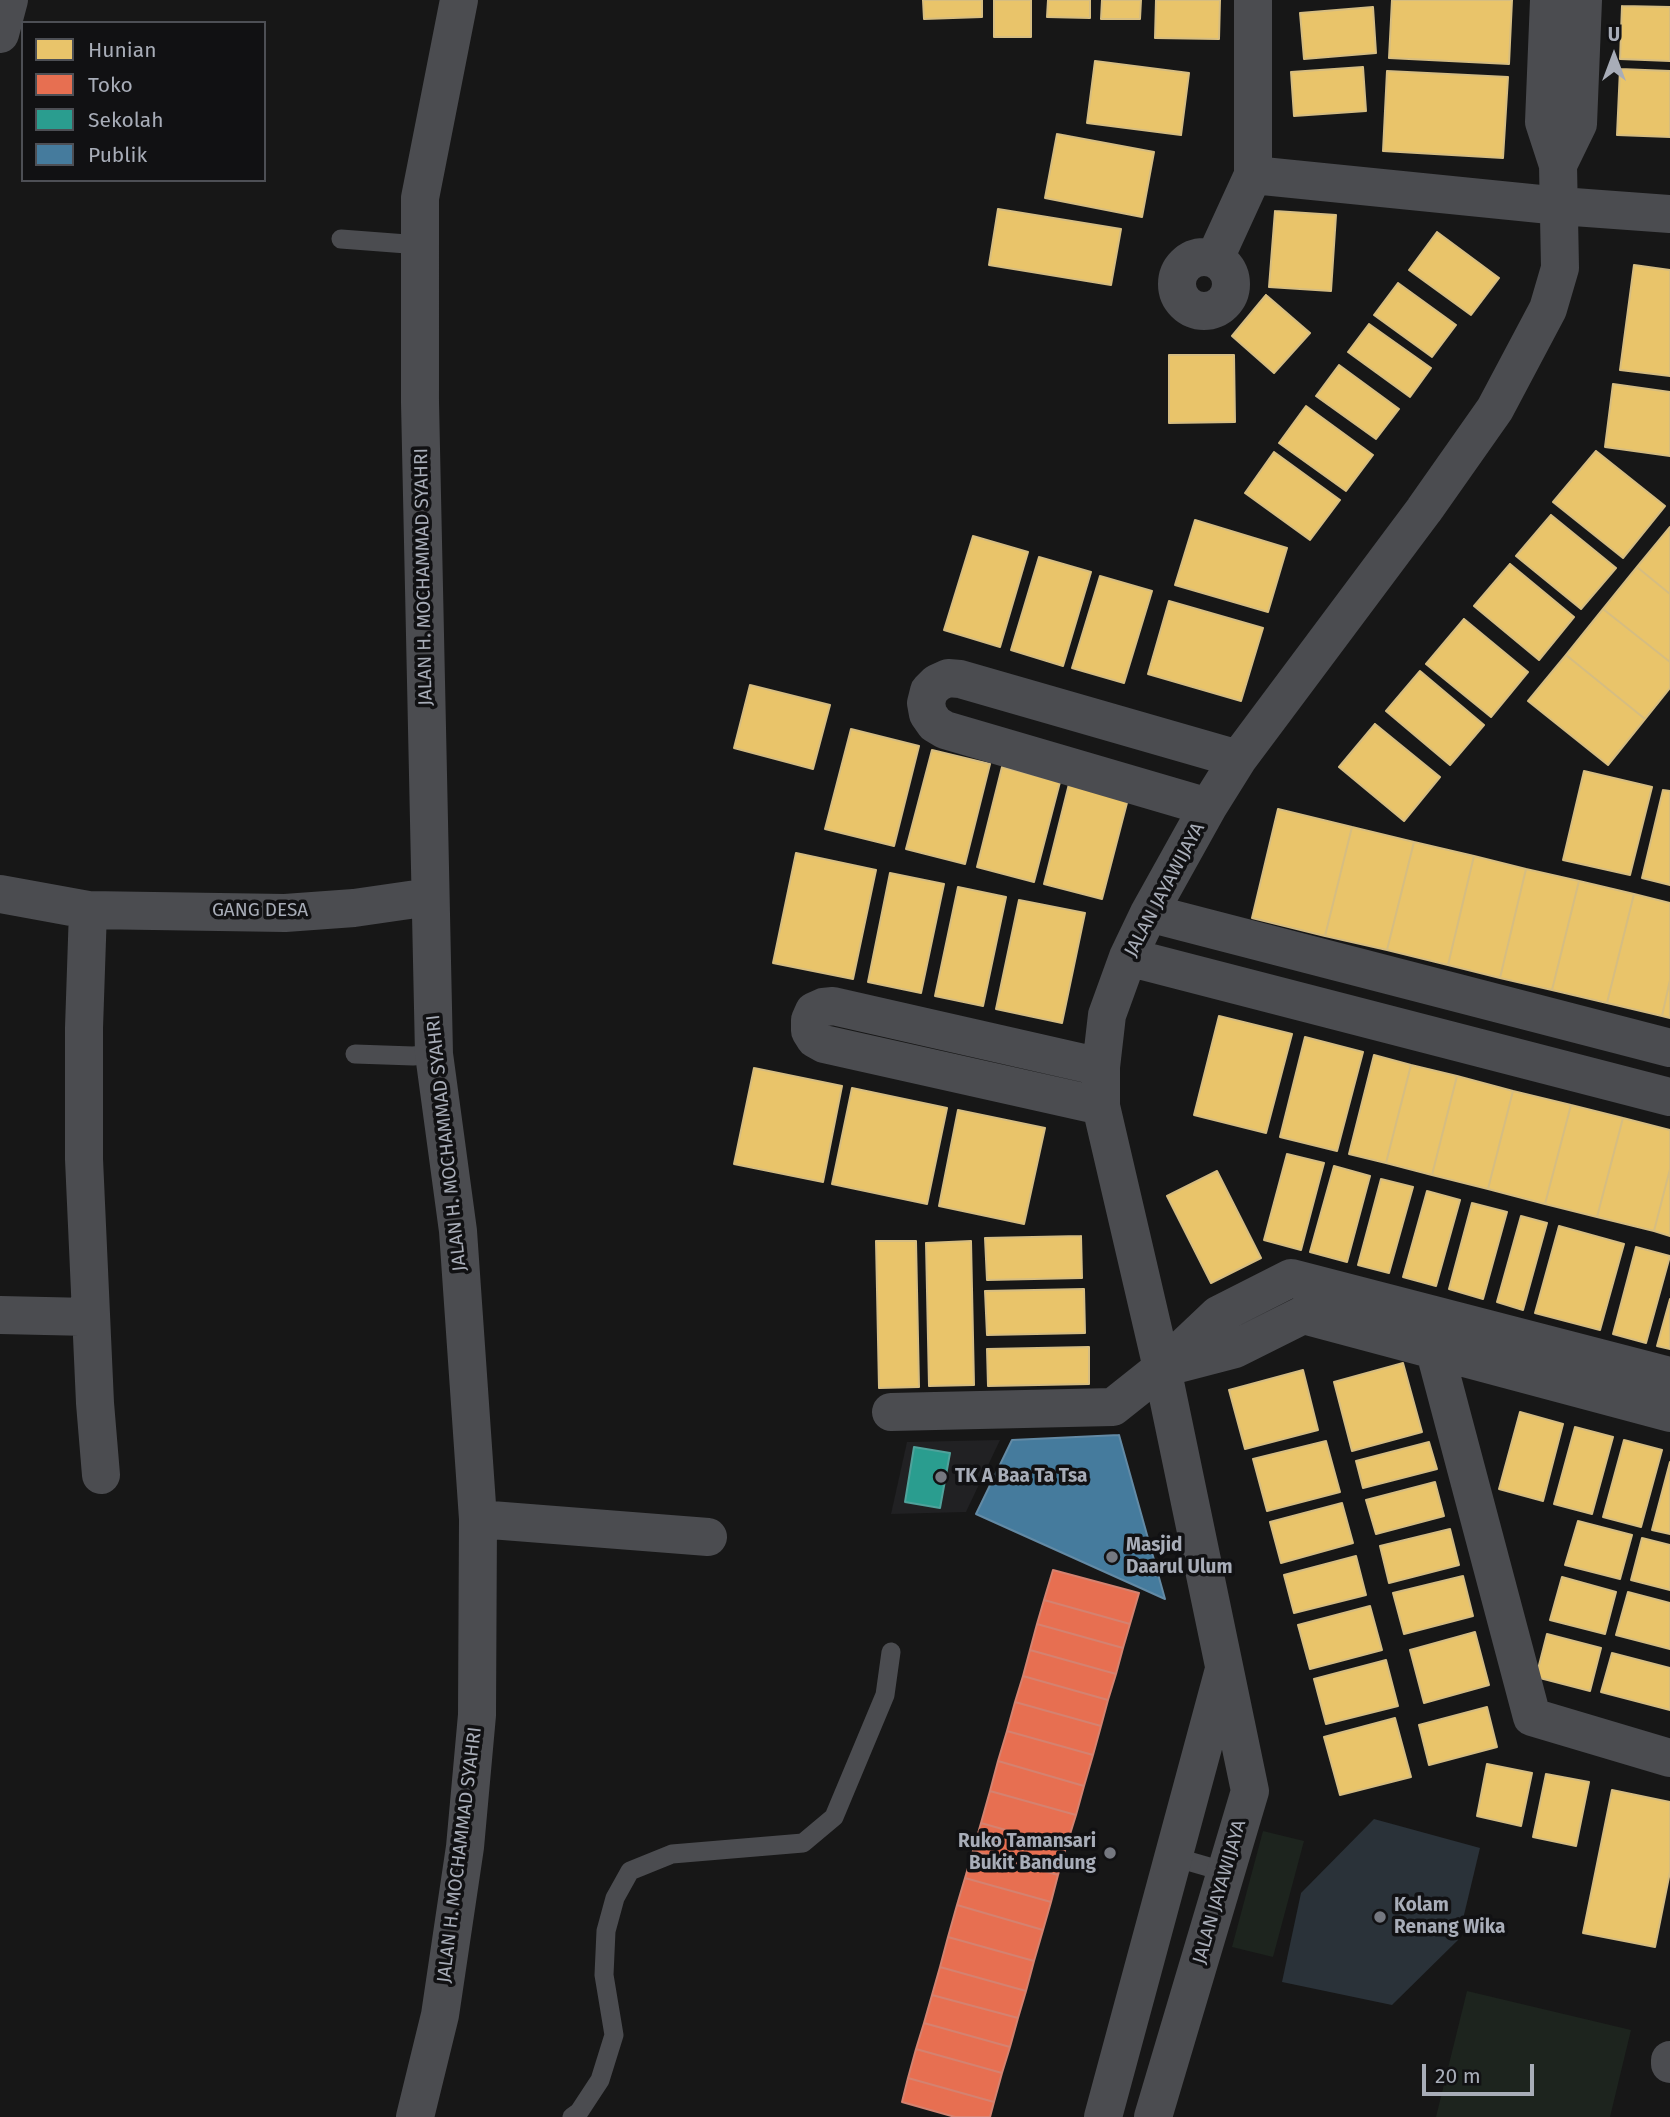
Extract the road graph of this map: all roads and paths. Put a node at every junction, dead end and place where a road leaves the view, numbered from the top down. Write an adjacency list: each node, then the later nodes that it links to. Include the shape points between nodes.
1 (9, 0): 6 (street)
2 (459, 0): 12 (street, JALAN H. MOCHAMMAD SYAHRI, via 420,198)
3 (1254, 0): 8 (street)
4 (1549, 0): 7 (street, via 1544,122)
5 (1583, 0): 7 (street, via 1578,124)
6 (0, 34)
7 (1558, 164): 9 (street, JALAN JAYAWIJAYA)
8 (1254, 175): 9 (street); 13 (street)
9 (1560, 206): 10 (street); 14 (street, JALAN JAYAWIJAYA, via 1560,268 1548,309 1495,409)
10 (1670, 214)
11 (341, 239): 12 (lane)
12 (420, 246): 17 (street, JALAN H. MOCHAMMAD SYAHRI)
13 (1214, 258)
14 (1238, 760): 15 (street, JALAN JAYAWIJAYA); 15 (street, via 960,679 948,678 929,691 928,714 945,730)
15 (1208, 807): 19 (street, JALAN JAYAWIJAYA)
16 (0, 894): 18 (street, GANG DESA)
17 (430, 897): 18 (street, GANG DESA, via 285,913); 24 (street, JALAN H. MOCHAMMAD SYAHRI)
18 (88, 909): 31 (street, via 83,1158)
19 (1149, 913): 20 (street, JALAN JAYAWIJAYA); 21 (street)
20 (1128, 957): 25 (street); 26 (street, JALAN JAYAWIJAYA, via 1107,1015)
21 (1539, 1015): 22 (street); 25 (street)
22 (1670, 1048)
23 (355, 1054): 24 (lane)
24 (434, 1054): 38 (street, JALAN H. MOCHAMMAD SYAHRI, via 458,1231)
25 (1528, 1061): 27 (street)
26 (1101, 1067): 28 (street, JALAN JAYAWIJAYA); 28 (street, via 833,1006 822,1007 810,1020 810,1031 824,1044)
27 (1670, 1097)
28 (1101, 1106): 33 (street, JALAN JAYAWIJAYA)
29 (1426, 1313): 32 (street); 33 (street, via 1291,1278 1218,1315); 34 (street)
30 (0, 1315): 31 (street)
31 (90, 1317): 37 (street)
32 (1434, 1350): 33 (street, via 1303,1315 1235,1349); 36 (street); 42 (street, via 1532,1717)
33 (1162, 1368): 35 (street, via 1113,1408); 41 (street, JALAN JAYAWIJAYA)
34 (1670, 1376)
35 (891, 1412)
36 (1670, 1413)
37 (101, 1475)
38 (478, 1519): 39 (street); 45 (street, JALAN H. MOCHAMMAD SYAHRI, via 477,1715 465,1847 440,2015)
39 (708, 1537)
40 (891, 1651): 46 (lane, via 885,1695 834,1817 803,1843 672,1854 630,1871 615,1898 606,1931 604,1975 614,2035 600,2080)
41 (1225, 1664): 43 (street, JALAN JAYAWIJAYA); 44 (street, JALAN JAYAWIJAYA, via 1250,1791)
42 (1670, 1758)
43 (1174, 1857): 44 (lane); 47 (street, JALAN JAYAWIJAYA)
44 (1226, 1872): 48 (street, JALAN JAYAWIJAYA)
45 (415, 2117)
46 (572, 2117)
47 (1103, 2117)
48 (1153, 2117)

